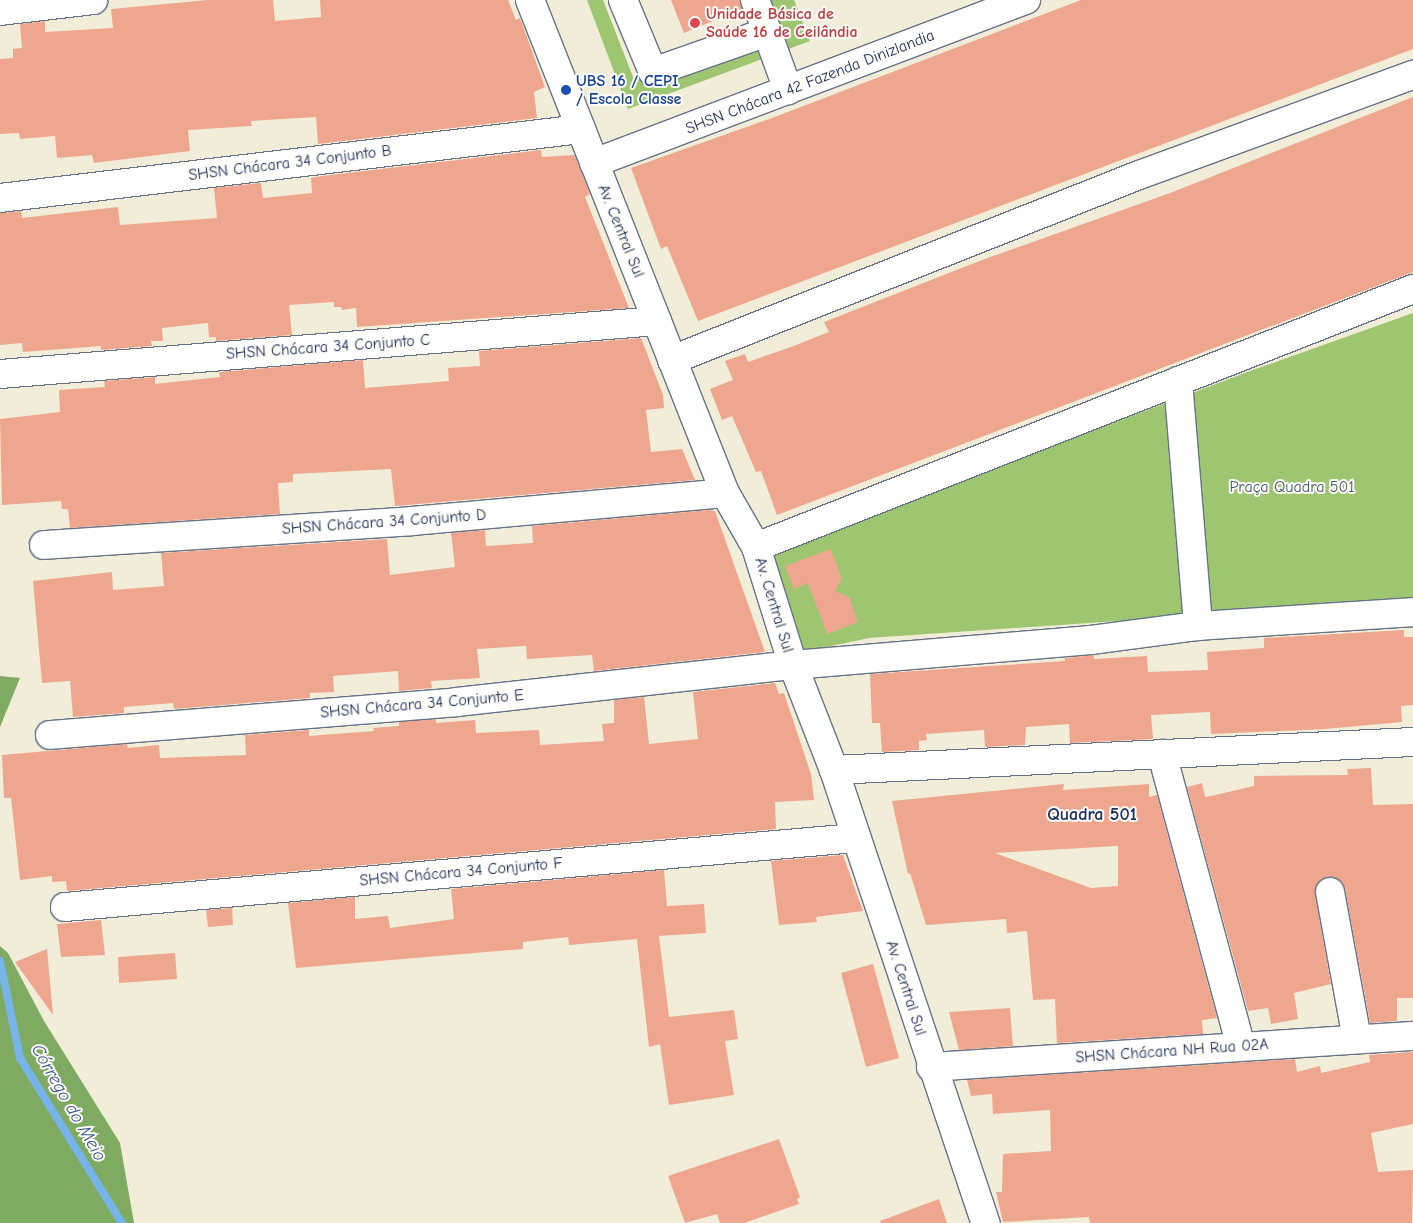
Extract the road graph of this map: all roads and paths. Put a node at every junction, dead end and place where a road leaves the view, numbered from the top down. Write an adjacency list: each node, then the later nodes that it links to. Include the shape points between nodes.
1 (93, 0): 6 (street)
2 (530, 0): 10 (street, Av. Central Sul)
3 (623, 0): 7 (street, via 653,72)
4 (755, 0): 7 (street)
5 (1026, 0): 9 (street, SHSN Chácara 42 Fazenda Dinizlandia)
6 (0, 11)
7 (766, 32): 9 (street)
8 (1413, 75): 15 (street, via 1139,175)
9 (788, 90): 11 (street, SHSN Chácara 42 Fazenda Dinizlandia)
10 (581, 129): 11 (street, Av. Central Sul); 12 (street, SHSN Chácara 34 Conjunto B)
11 (594, 163): 14 (street, Av. Central Sul)
12 (0, 198)
13 (1413, 289): 17 (street)
14 (657, 321): 15 (street, Av. Central Sul); 16 (street, SHSN Chácara 34 Conjunto C)
15 (672, 360): 18 (street, Av. Central Sul)
16 (0, 374)
17 (1178, 381): 20 (street); 22 (street)
18 (725, 493): 19 (street, SHSN Chácara 34 Conjunto D, via 412,521); 20 (street, Av. Central Sul)
19 (44, 545)
20 (756, 547): 23 (street, Av. Central Sul)
21 (1413, 612): 22 (street, SHSN Chácara 34 Conjunto E)
22 (1198, 626): 23 (street, SHSN Chácara 34 Conjunto E, via 1091,640)
23 (793, 665): 24 (street, SHSN Chácara 34 Conjunto E, via 457,702); 27 (street, Av. Central Sul)
24 (50, 735)
25 (1413, 742): 26 (street)
26 (1162, 754): 27 (street); 33 (street)
27 (834, 770): 28 (street, Av. Central Sul)
28 (856, 838): 30 (street, SHSN Chácara 34 Conjunto F); 34 (street, Av. Central Sul)
29 (1330, 892): 32 (street)
30 (65, 907)
31 (1413, 1036): 32 (street, SHSN Chácara NH Rua 02A)
32 (1357, 1039): 33 (street, SHSN Chácara NH Rua 02A)
33 (1241, 1047): 34 (street, SHSN Chácara NH Rua 02A)
34 (931, 1067): 35 (street, Av. Central Sul)
35 (986, 1223)

